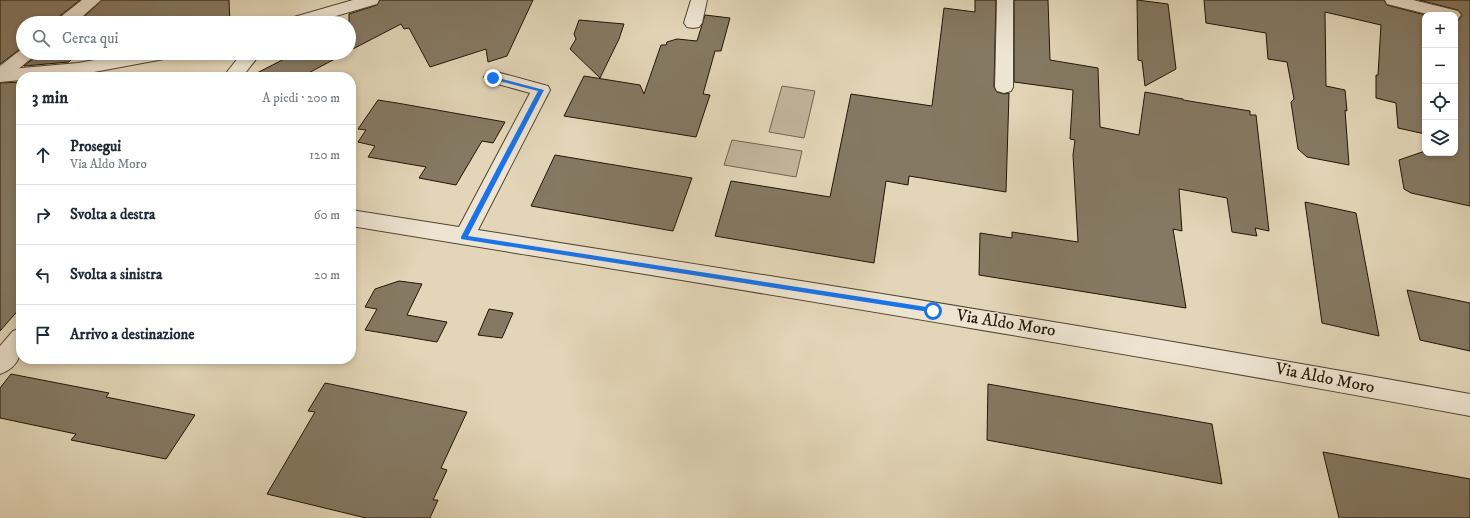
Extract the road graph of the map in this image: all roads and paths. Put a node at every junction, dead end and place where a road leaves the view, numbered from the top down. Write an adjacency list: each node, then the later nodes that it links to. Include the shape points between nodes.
1 (93, 0): 7 (street)
2 (370, 0): 8 (street)
3 (699, 0): 11 (street)
4 (1005, 0): 20 (street)
5 (1393, 0): 6 (street)
6 (1442, 12)
7 (73, 16)
8 (316, 16)
9 (1458, 16): 10 (street)
10 (1470, 20)
11 (693, 23)
12 (19, 60): 18 (street)
13 (126, 60): 15 (street)
14 (246, 60): 16 (street)
15 (45, 72)
16 (236, 72)
17 (16, 75): 18 (street)
18 (0, 76)
19 (493, 78): 22 (street, via 541,90)
20 (1004, 87)
21 (356, 219): 22 (street, Via Aldo Moro)
22 (464, 237): 25 (street, Via Aldo Moro, via 1247,364)
23 (16, 344): 24 (street)
24 (0, 363)
25 (1470, 405)

